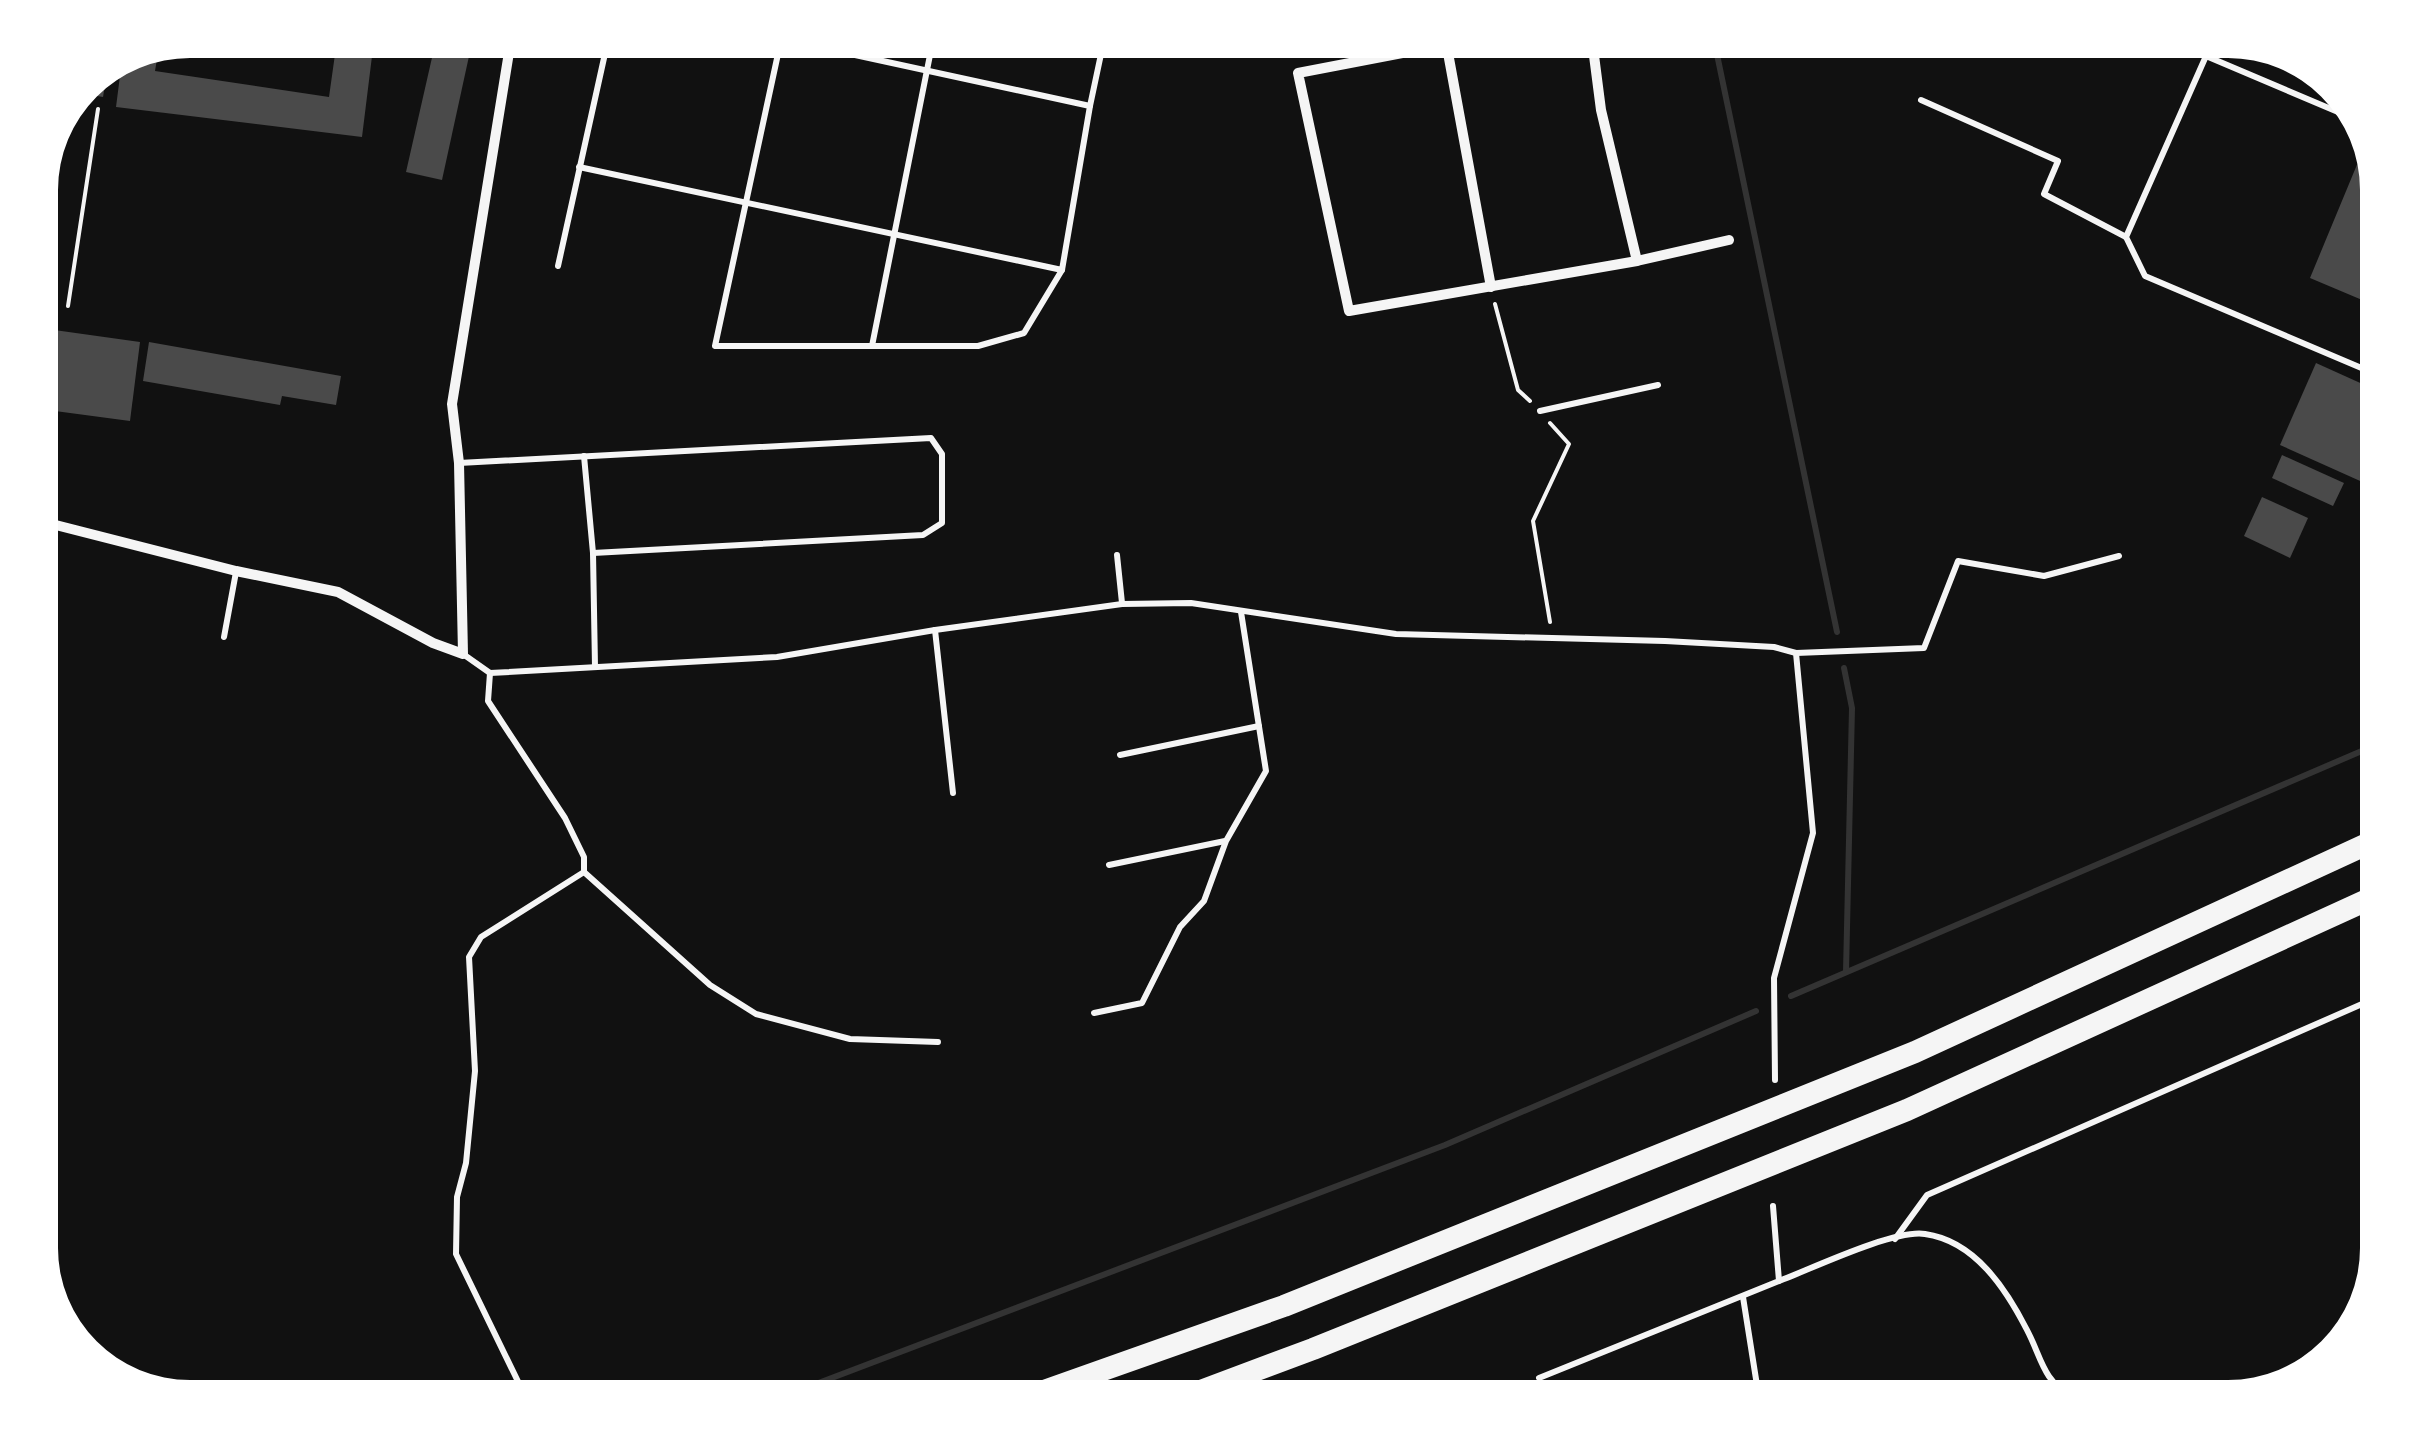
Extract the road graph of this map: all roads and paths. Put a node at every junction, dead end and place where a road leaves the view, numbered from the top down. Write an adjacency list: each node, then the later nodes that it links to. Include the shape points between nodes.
1 (508, 58): 32 (street, via 452,404)
2 (604, 58): 17 (lane)
3 (779, 58): 18 (lane)
4 (867, 58): 12 (lane)
5 (930, 58): 12 (lane)
6 (1100, 58): 14 (lane)
7 (1370, 58): 25 (street, via 1298,73 1350,310)
8 (1449, 58): 25 (street)
9 (1594, 58): 22 (street)
10 (2205, 58): 20 (lane)
11 (2211, 58): 15 (lane)
12 (927, 71): 14 (lane); 19 (lane)
13 (1921, 100): 20 (lane, via 2058,161 2044,194)
14 (1090, 106): 24 (lane)
15 (2332, 108)
16 (98, 109): 26 (path)
17 (578, 167): 18 (lane); 23 (lane)
18 (747, 203): 19 (lane); 27 (lane, via 715,346)
19 (894, 234): 24 (lane); 27 (lane)
20 (2126, 237): 28 (lane, via 2145,276)
21 (1729, 240): 22 (street)
22 (1637, 261): 25 (street)
23 (558, 266)
24 (1062, 270): 27 (lane, via 1024,334 978,346)
25 (1491, 287): 30 (path, via 1518,390)
26 (68, 306)
27 (872, 346)
28 (2360, 367)
29 (1658, 385): 30 (lane)
30 (1540, 412): 41 (path, via 1569,444 1533,521)
31 (584, 456): 32 (lane); 34 (lane); 34 (lane, via 932,438 942,454 942,523 924,534)
32 (459, 463): 44 (street)
33 (58, 526): 37 (street)
34 (593, 554): 45 (lane)
35 (1118, 555): 38 (lane)
36 (2119, 556): 43 (lane, via 2044,576 1958,560 1924,648)
37 (236, 570): 42 (lane); 44 (street, via 338,592)
38 (1122, 604): 39 (lane, via 1191,603); 40 (lane)
39 (1241, 612): 41 (lane, via 1396,634); 47 (lane)
40 (935, 630): 45 (lane, via 778,657); 49 (lane)
41 (1552, 636): 43 (lane)
42 (224, 637)
43 (1796, 653): 58 (lane, via 1813,833 1774,978)
44 (463, 654): 46 (lane)
45 (595, 667): 46 (lane)
46 (490, 673): 53 (lane, via 488,701 565,818 584,856)
47 (1258, 726): 48 (lane); 50 (lane, via 1266,771)
48 (1120, 755)
49 (954, 793)
50 (1226, 841): 52 (lane); 56 (lane, via 1204,901 1180,928 1142,1003)
51 (2360, 847): 65 (highway, via 1915,1052 1284,1306)
52 (1108, 866)
53 (584, 872): 57 (lane, via 710,985 756,1014 850,1040); 64 (lane, via 481,937 469,957 475,1071 456,1254)
54 (2360, 904): 66 (highway, via 1907,1110)
55 (2360, 1005): 60 (lane, via 1927,1195)
56 (1094, 1013)
57 (938, 1042)
58 (1774, 1080)
59 (1773, 1206): 61 (lane)
60 (1895, 1239): 61 (lane); 68 (lane, via 1923,1233 1961,1247 1999,1280)
61 (1779, 1281): 62 (lane)
62 (1743, 1297): 63 (lane); 67 (lane)
63 (1539, 1378)
64 (517, 1380)
65 (1075, 1380)
66 (1230, 1380)
67 (1756, 1380)
68 (2049, 1380)

